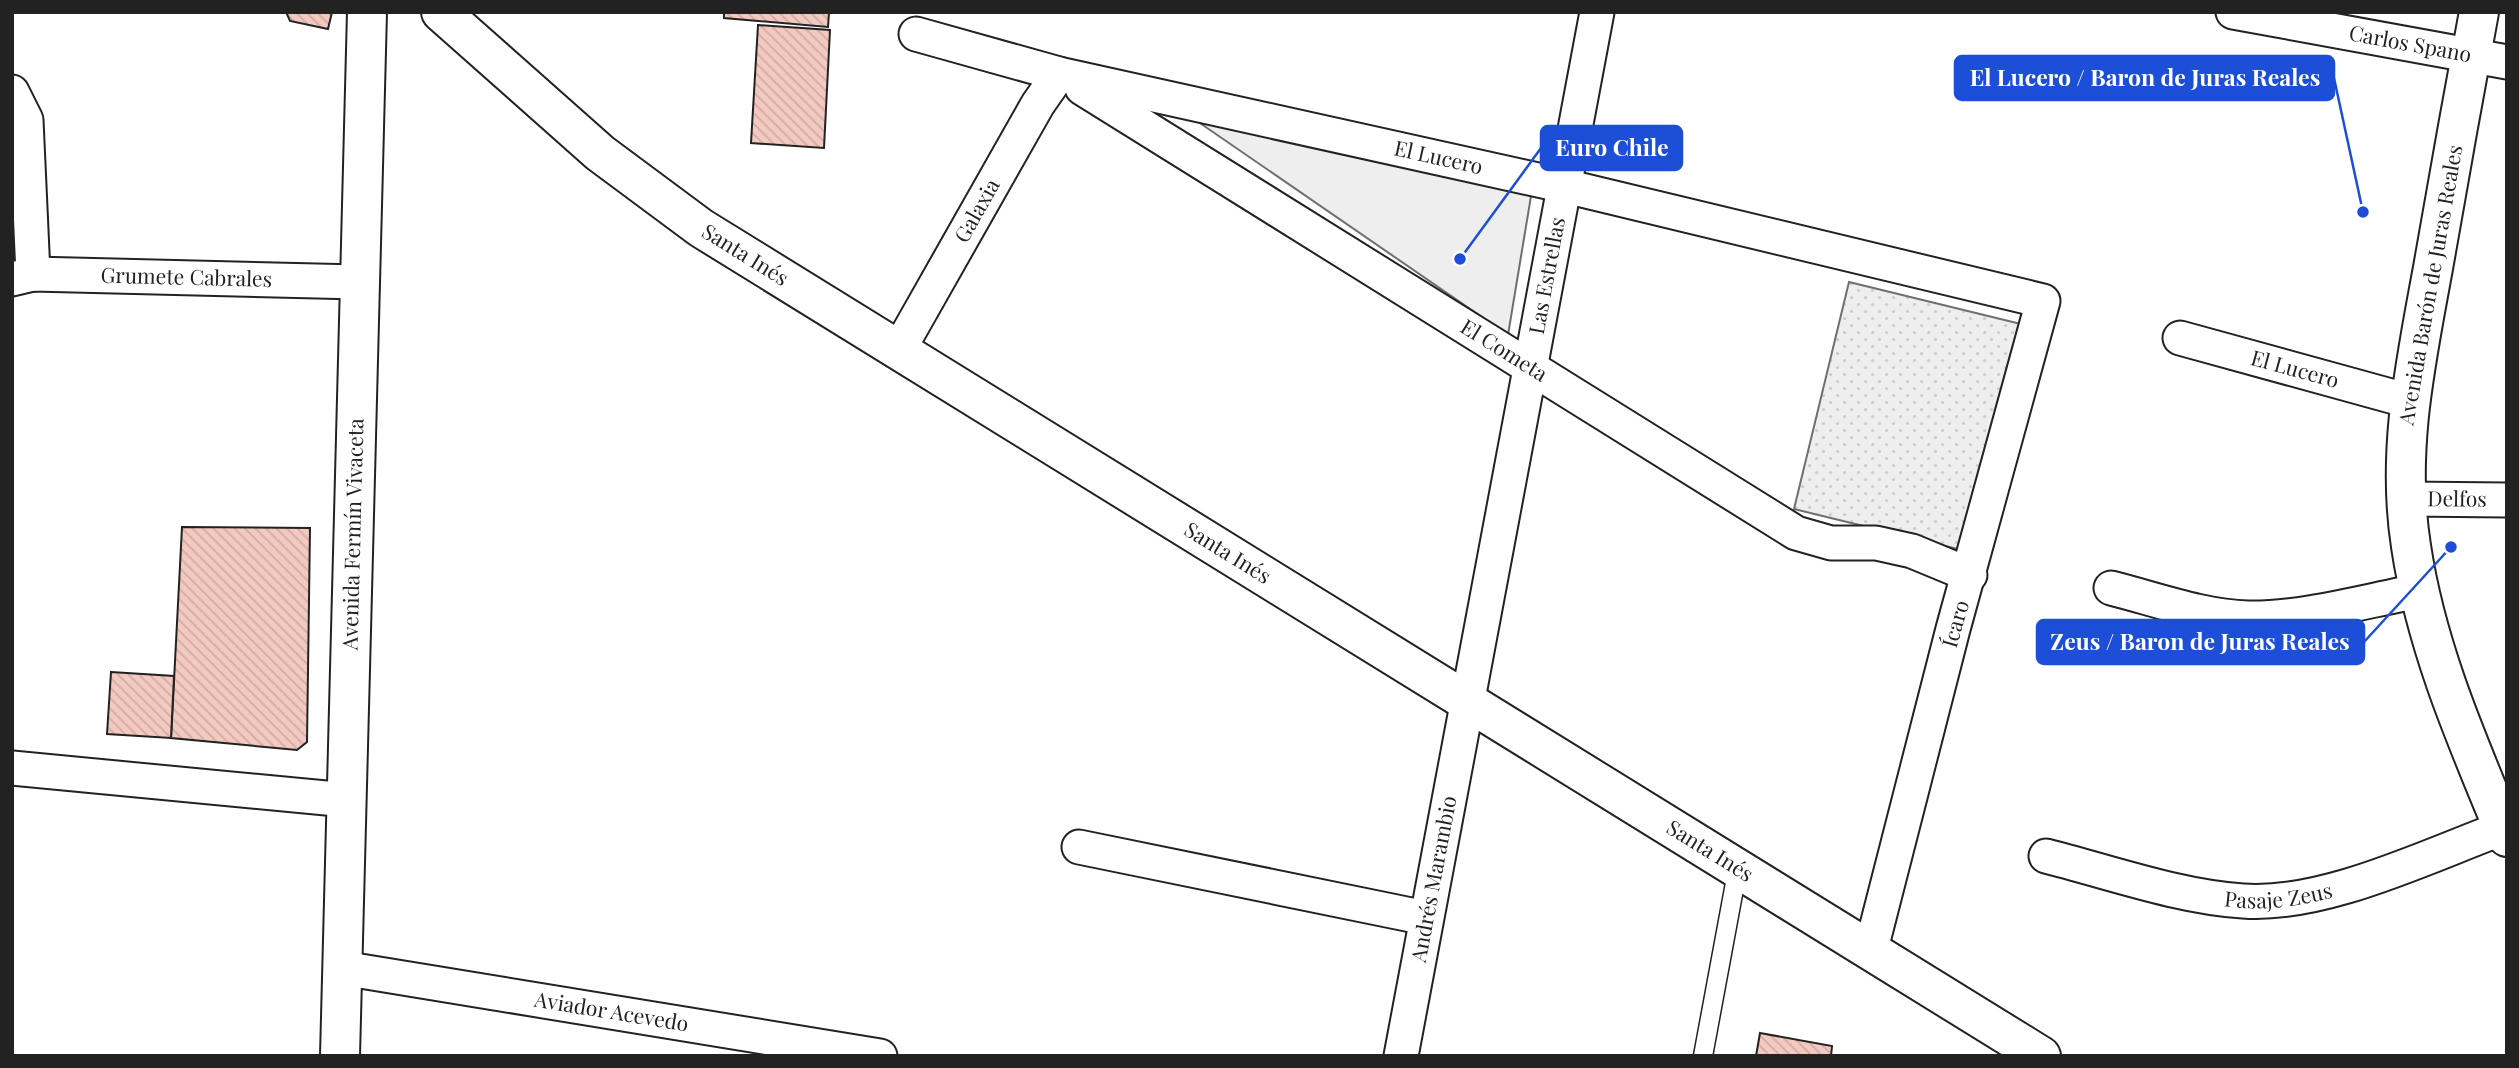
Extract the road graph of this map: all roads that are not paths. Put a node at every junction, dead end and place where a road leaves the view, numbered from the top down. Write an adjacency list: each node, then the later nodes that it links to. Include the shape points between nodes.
1 (367, 12): 12 (street, Avenida Fermín Vivaceta)
2 (441, 12): 15 (street, Santa Inés, via 655,196)
3 (1597, 12): 10 (street, Las Estrellas)
4 (2233, 12): 7 (street, Carlos Spano)
5 (2479, 12): 7 (street, Avenida Barón de Juras Reales)
6 (916, 34): 8 (street, El Lucero)
7 (2489, 59): 17 (street, Avenida Barón de Juras Reales)
8 (1059, 74): 10 (street, El Lucero); 15 (street, Galaxia); 16 (street, El Cometa)
9 (12, 92): 11 (street, via 26,120)
10 (1565, 187): 13 (street, El Lucero); 16 (street, Las Estrellas)
11 (23, 277): 12 (street, Grumete Cabrales)
12 (359, 282): 25 (street, Avenida Fermín Vivaceta)
13 (2043, 301): 20 (street, Ícaro)
14 (2180, 338): 17 (street, El Lucero)
15 (898, 351): 23 (street, Santa Inés)
16 (1529, 367): 20 (street, El Cometa, via 1796,533 1831,542 1876,543 1912,551); 23 (street, Las Estrellas)
17 (2409, 401): 18 (street, Avenida Barón de Juras Reales)
18 (2406, 499): 19 (street, Delfos); 22 (street, Avenida Barón de Juras Reales)
19 (2507, 500)
20 (1970, 575): 31 (street, Ícaro)
21 (2111, 588): 22 (street, via 2248,618)
22 (2419, 592): 26 (street, Avenida Barón de Juras Reales, via 2447,688)
23 (1466, 702): 29 (street, Santa Inés); 30 (street, Andrés Marambio)
24 (12, 768): 25 (street)
25 (347, 800): 32 (street, Avenida Fermín Vivaceta)
26 (2505, 833): 28 (street, Pasaje Zeus, via 2333,891 2278,901 2212,897)
27 (1079, 846): 30 (street)
28 (2046, 856)
29 (1738, 867): 31 (street, Santa Inés); 36 (lane)
30 (1426, 918): 35 (street, Andrés Marambio)
31 (1871, 949): 37 (street, Santa Inés)
32 (342, 968): 33 (street, Avenida Fermín Vivaceta); 34 (street, Aviador Acevedo)
33 (340, 1056)
34 (880, 1056)
35 (1401, 1056)
36 (1703, 1056)
37 (2041, 1056)

